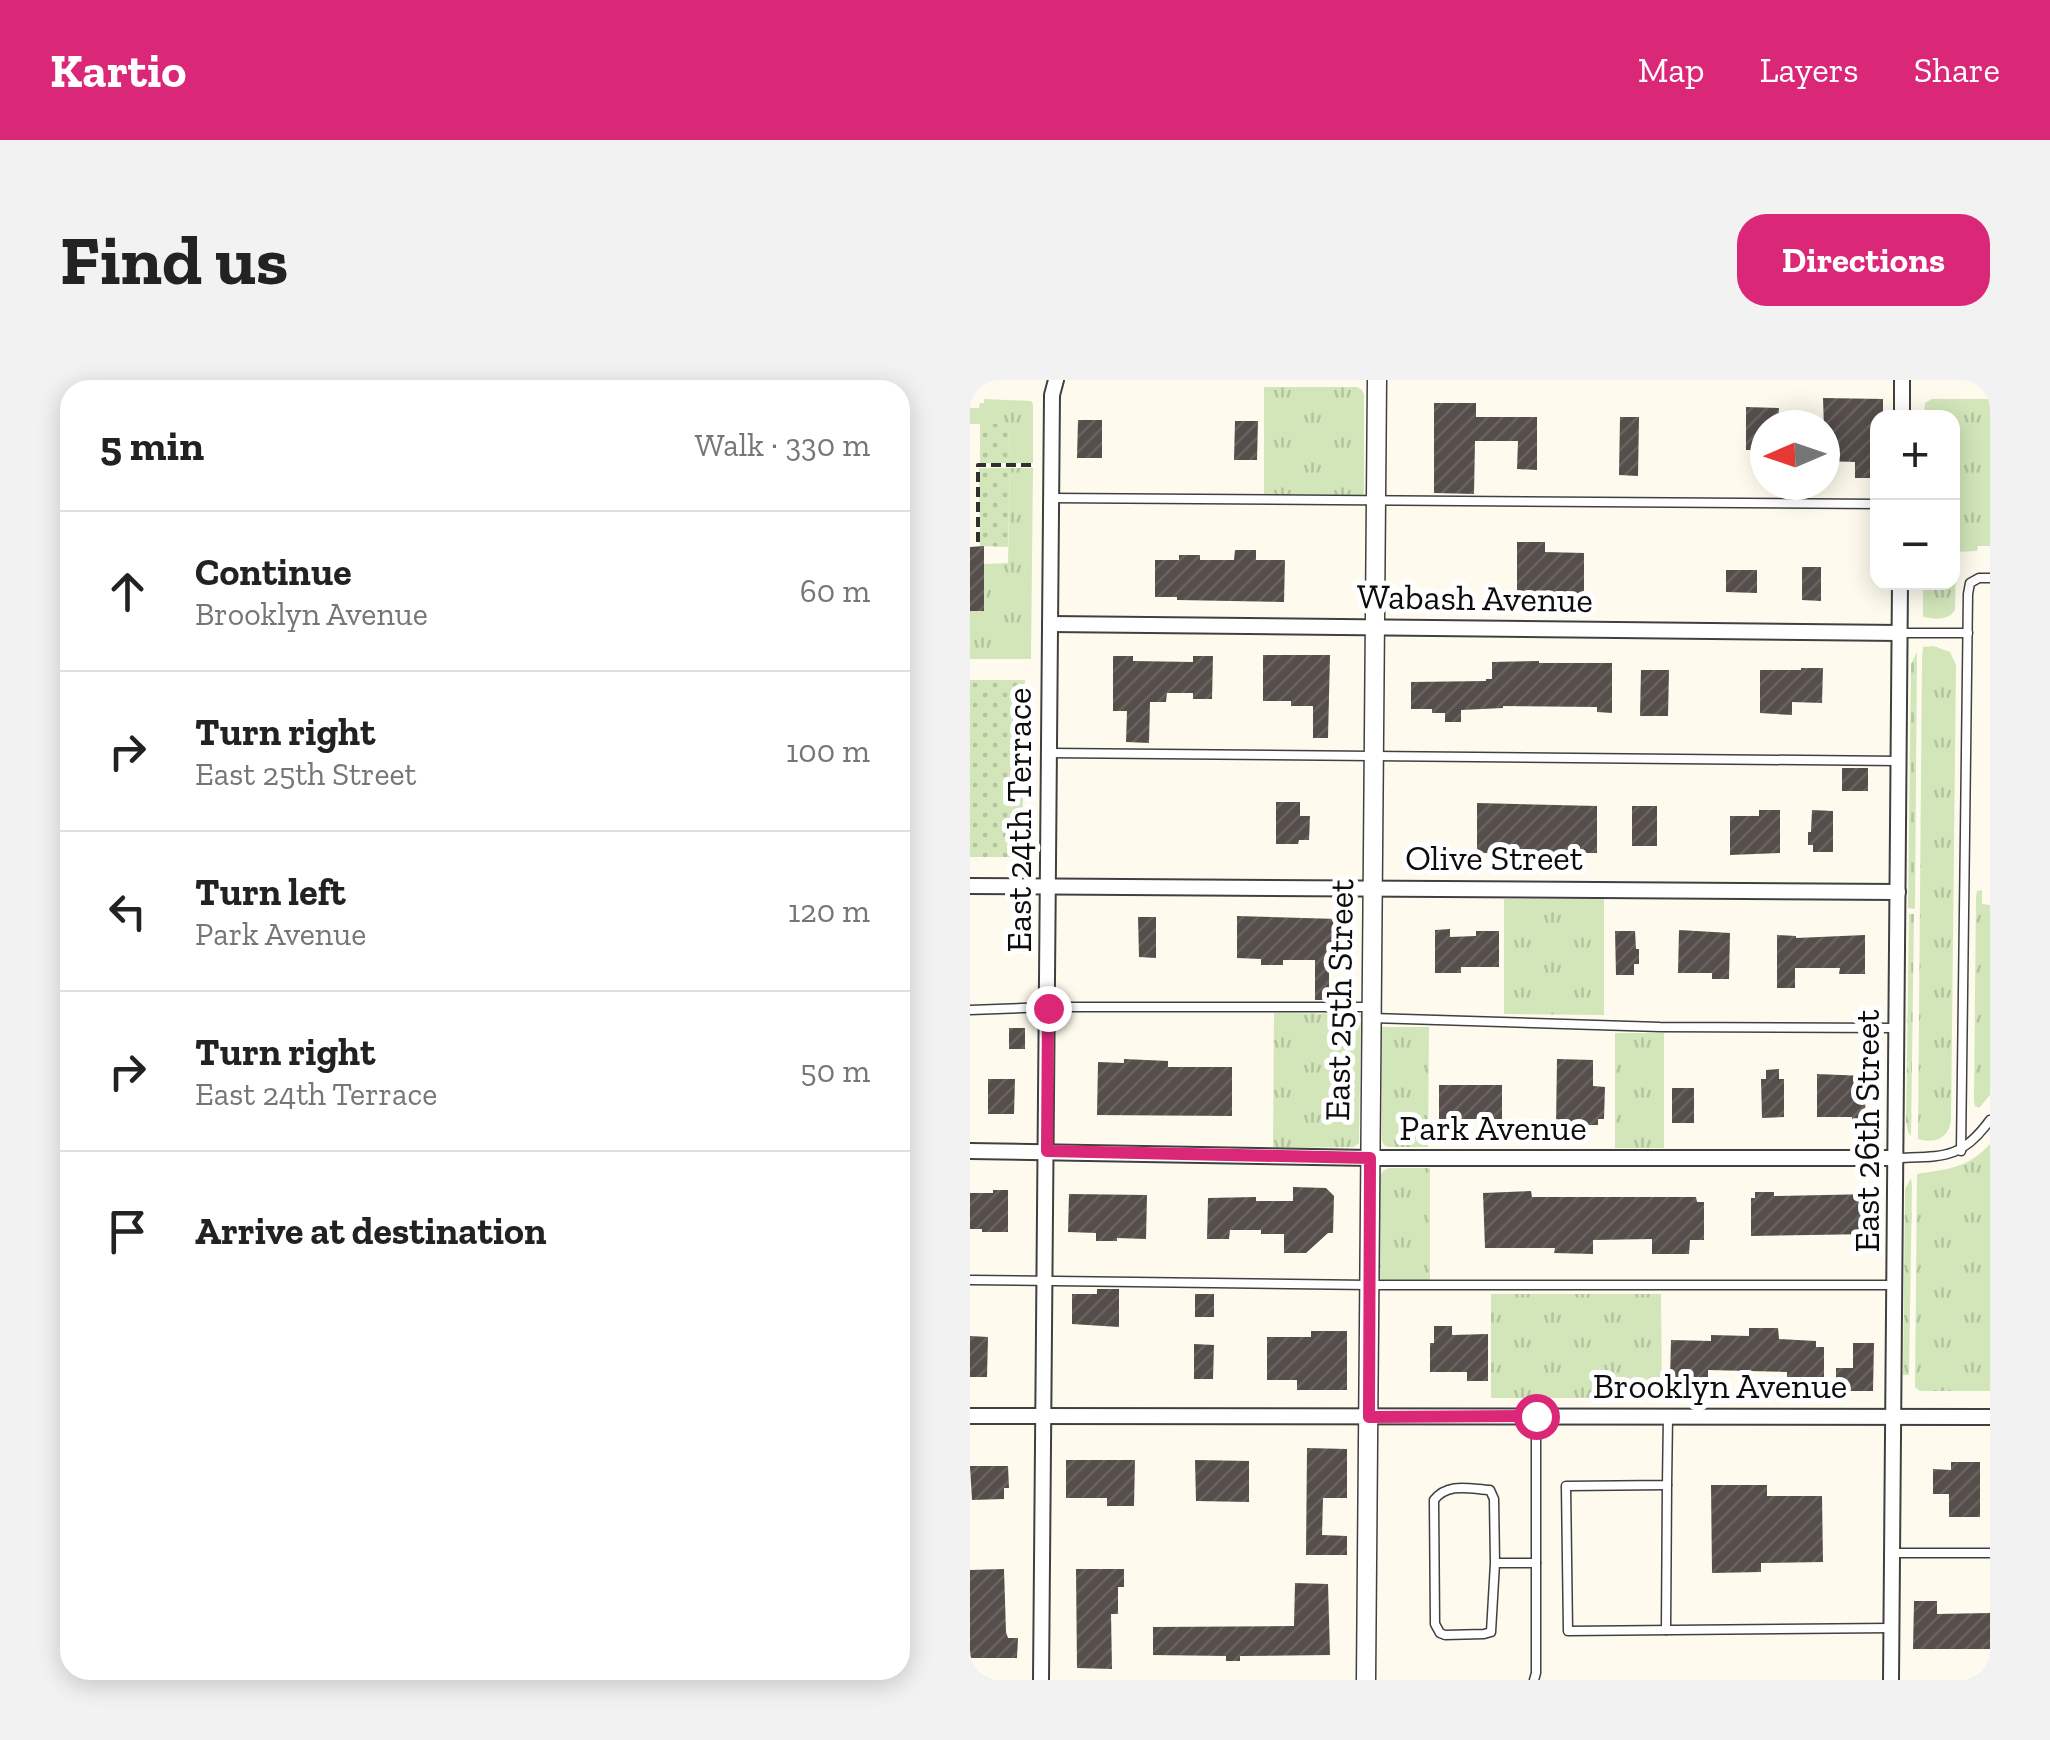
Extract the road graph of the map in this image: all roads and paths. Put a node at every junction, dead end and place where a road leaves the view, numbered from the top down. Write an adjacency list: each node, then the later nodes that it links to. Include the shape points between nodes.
1 (1056, 380): 6 (street, East 24th Terrace)
2 (1377, 380): 7 (street, East 25th Street)
3 (1902, 380): 4 (street)
4 (1902, 410)
5 (1034, 466): 9 (path, via 978,465)
6 (1051, 498): 7 (lane); 12 (street, East 24th Terrace)
7 (1377, 501): 8 (lane); 13 (street, East 25th Street)
8 (1870, 504)
9 (978, 542)
10 (1990, 578): 15 (lane, via 1970,584)
11 (1900, 590): 14 (street, East 26th Street)
12 (1050, 624): 13 (street, Wabash Avenue); 16 (street, East 24th Terrace)
13 (1375, 627): 14 (street, Wabash Avenue); 17 (street, East 25th Street)
14 (1900, 633): 15 (lane); 18 (street, East 26th Street)
15 (1968, 633): 30 (lane)
16 (1049, 753): 17 (lane); 20 (street, East 24th Terrace)
17 (1374, 756): 18 (lane); 21 (street, East 25th Street)
18 (1899, 761): 22 (street, East 26th Street)
19 (970, 886): 20 (street, Olive Street)
20 (1048, 886): 21 (street, Olive Street); 23 (street, East 24th Terrace)
21 (1373, 887): 22 (street, Olive Street); 25 (street, East 25th Street)
22 (1898, 892): 26 (street, East 26th Street)
23 (1048, 1008): 24 (lane); 25 (lane); 29 (street, East 24th Terrace)
24 (970, 1010)
25 (1372, 1012): 26 (lane, via 1660,1027); 31 (street, East 25th Street)
26 (1896, 1028): 32 (street, East 26th Street)
27 (1990, 1120): 30 (lane)
28 (970, 1151): 29 (street, Park Avenue)
29 (1047, 1151): 31 (street, Park Avenue); 34 (street, East 24th Terrace)
30 (1961, 1151): 32 (lane)
31 (1370, 1158): 32 (street, Park Avenue); 35 (street, East 25th Street)
32 (1897, 1158): 36 (street, East 26th Street)
33 (970, 1280): 34 (lane)
34 (1045, 1280): 35 (lane); 38 (street, East 24th Terrace)
35 (1369, 1285): 36 (lane); 43 (street, East 25th Street)
36 (1896, 1285): 41 (street, East 26th Street)
37 (970, 1416): 38 (street, Brooklyn Avenue)
38 (1045, 1416): 43 (street, Brooklyn Avenue); 51 (street, East 24th Terrace)
39 (1536, 1416): 40 (street, Brooklyn Avenue); 43 (street, Brooklyn Avenue); 48 (lane)
40 (1668, 1416): 41 (street, Brooklyn Avenue); 44 (lane)
41 (1894, 1416): 42 (street, Brooklyn Avenue); 45 (street, East 26th Street)
42 (1990, 1416)
43 (1369, 1417): 52 (street, East 25th Street)
44 (1668, 1485): 50 (lane); 50 (lane, via 1566,1486 1568,1631)
45 (1893, 1553): 46 (lane); 49 (street, East 26th Street)
46 (1990, 1553)
47 (1495, 1563): 47 (lane, via 1490,1490 1440,1492 1434,1500 1440,1633 1491,1632); 48 (lane)
48 (1536, 1563): 53 (lane)
49 (1892, 1628): 50 (lane); 54 (street, East 26th Street)
50 (1666, 1630)
51 (1041, 1680)
52 (1366, 1680)
53 (1534, 1680)
54 (1892, 1680)

